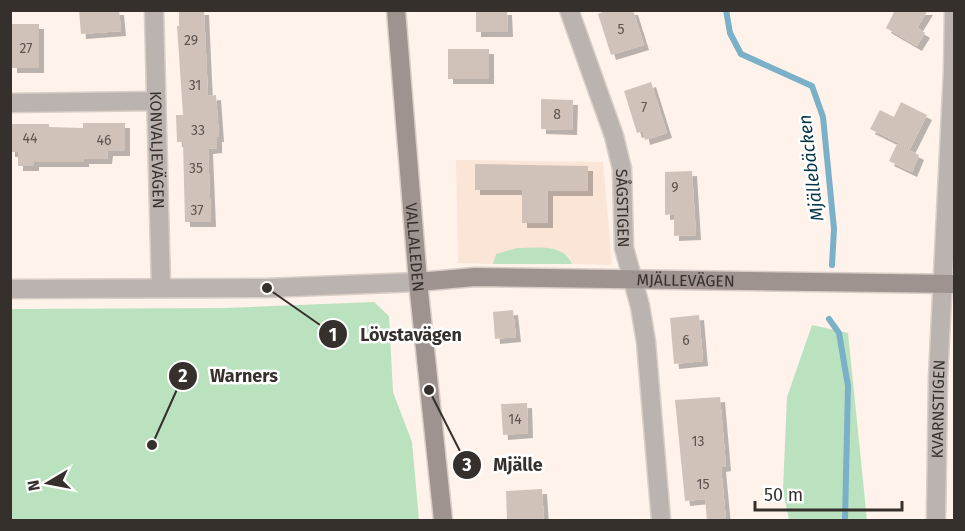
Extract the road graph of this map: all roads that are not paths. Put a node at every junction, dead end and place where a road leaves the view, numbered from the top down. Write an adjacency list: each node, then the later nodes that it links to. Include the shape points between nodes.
1 (154, 10): 6 (street, KONVALJEVÄGEN)
2 (396, 10): 9 (street, VALLALEDEN)
3 (569, 10): 8 (street, SÅGSTIGEN, via 617,147 622,169 624,248)
4 (954, 10): 5 (street, KVARNSTIGEN)
5 (954, 71): 10 (street, KVARNSTIGEN)
6 (156, 101): 7 (street); 11 (street, KONVALJEVÄGEN)
7 (10, 103)
8 (631, 280): 9 (street, MJÄLLEVÄGEN, via 475,277); 10 (street, MJÄLLEVÄGEN); 14 (street, SÅGSTIGEN, via 646,342)
9 (418, 282): 11 (street); 13 (street, VALLALEDEN)
10 (949, 284): 15 (street, KVARNSTIGEN, via 938,378)
11 (161, 288): 12 (street)
12 (10, 289)
13 (443, 520)
14 (661, 520)
15 (936, 520)

